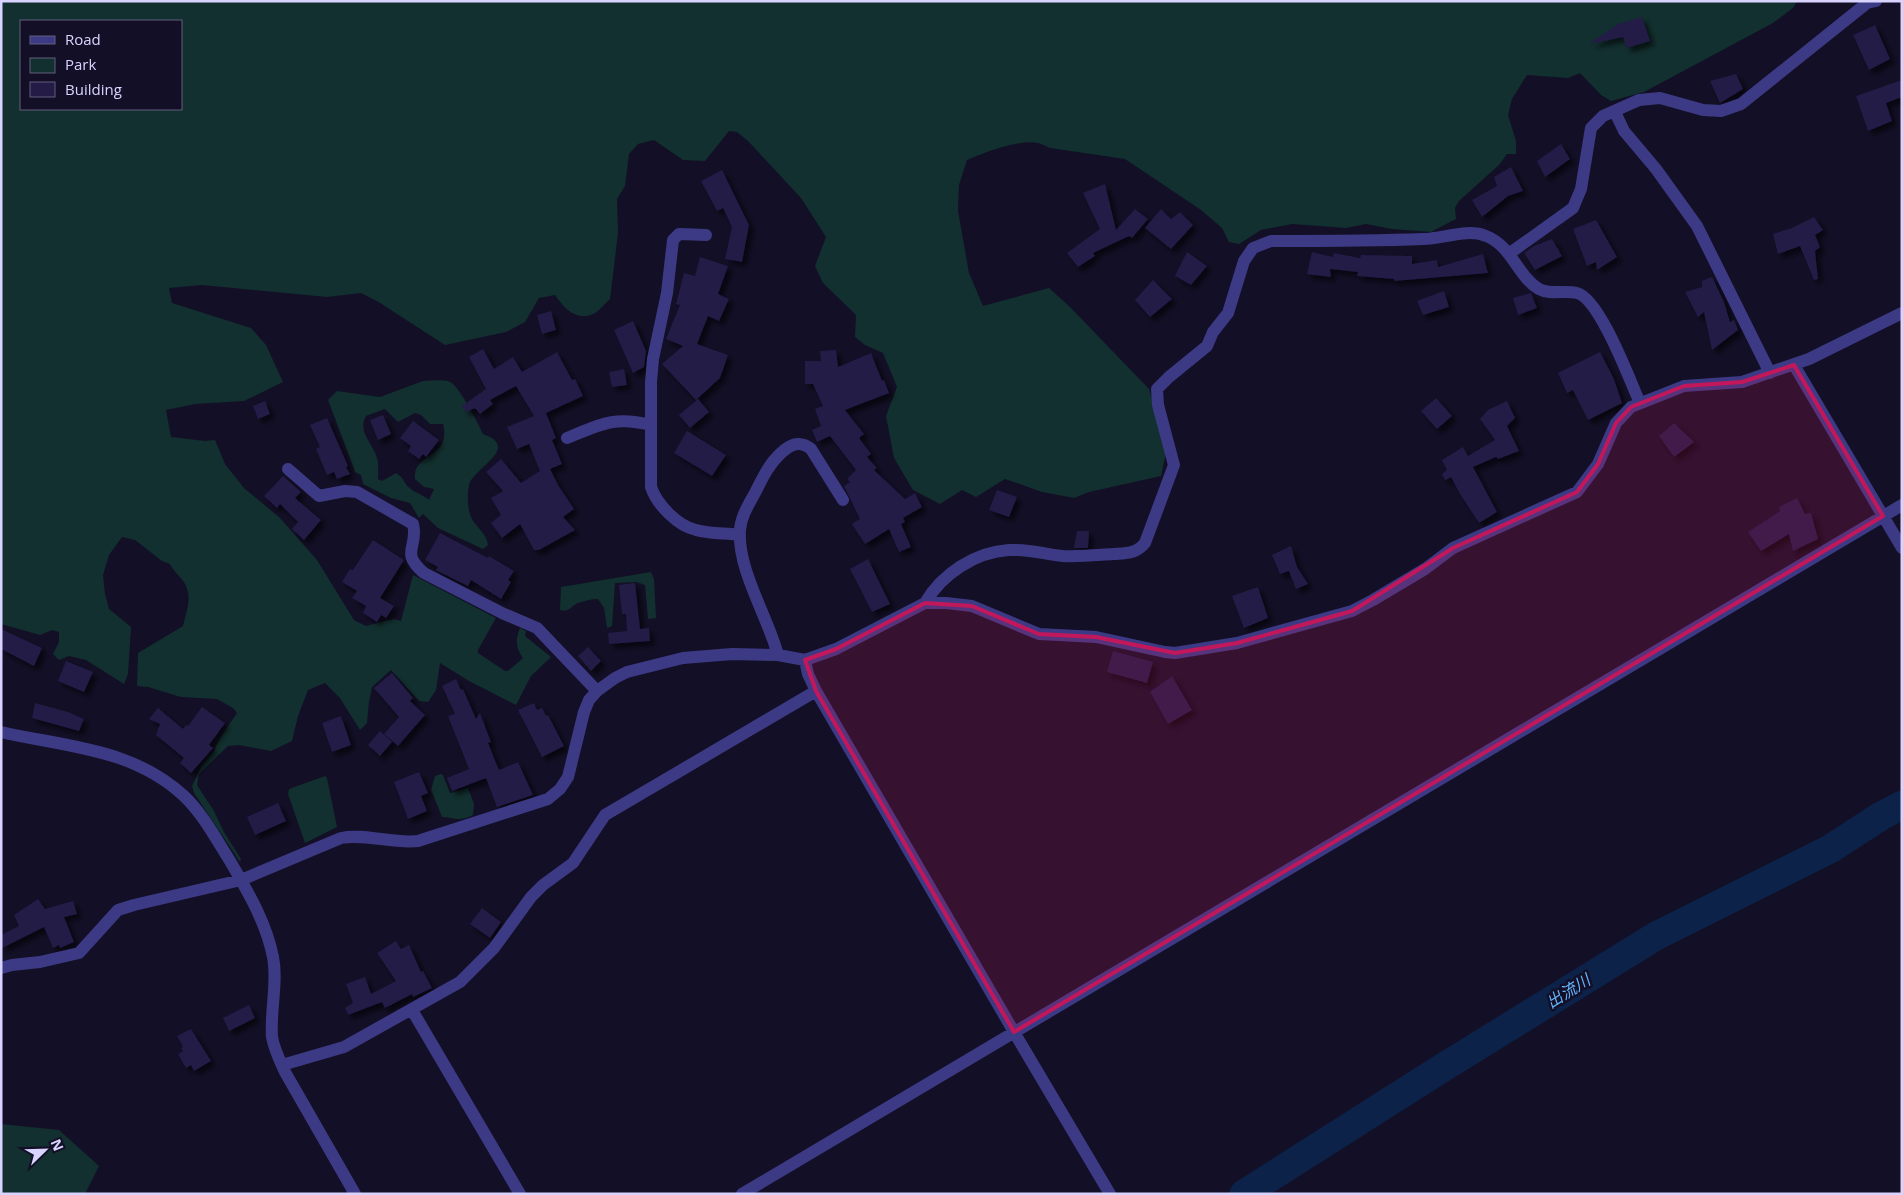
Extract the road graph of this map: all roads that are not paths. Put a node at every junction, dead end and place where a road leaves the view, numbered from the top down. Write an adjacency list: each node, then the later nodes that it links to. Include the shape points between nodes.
1 (1876, 1): 2 (street, via 1867,3 1741,104 1720,111 1703,110 1660,98 1639,100)
2 (1615, 112): 4 (street, via 1603,116 1591,128 1581,189 1573,208); 7 (street, via 1624,131 1697,226)
3 (706, 235): 9 (street, via 679,234 673,240 650,382)
4 (1510, 253): 8 (street, via 1530,282 1541,290 1578,293 1592,304 1604,322); 17 (street, via 1488,237 1475,233 1426,239 1271,241 1253,248 1244,261 1228,313 1207,346 1158,389 1158,405 1174,465 1140,549 1128,553 1064,556 1010,550 990,553 958,568)
5 (1902, 313): 6 (street)
6 (1794, 365): 7 (street); 14 (street)
7 (1770, 372): 8 (street, via 1742,382 1684,386)
8 (1640, 403): 17 (street, via 1631,407 1616,423 1598,464 1577,492 1453,548 1425,569 1352,611 1237,643 1175,653 1096,637 1040,634 972,606)
9 (651, 426): 10 (street, via 635,421 614,421); 15 (street, via 651,487 660,503 677,520 695,530)
10 (567, 438)
11 (288, 469): 20 (street, via 319,496 358,492 413,524 415,531 410,548 416,567 493,609 537,628)
12 (843, 500): 15 (street, via 811,449 796,443 774,460 767,470 745,512)
13 (1902, 505): 14 (street)
14 (1883, 516): 16 (street); 26 (street)
15 (740, 535): 18 (street, via 744,561)
16 (1902, 548)
17 (924, 603): 19 (street, via 836,649)
18 (778, 655): 19 (street); 20 (street, via 683,658 628,672)
19 (805, 660): 21 (street)
20 (597, 691): 23 (street, via 584,712 568,777 548,798 418,841 396,842 354,836 341,838)
21 (816, 691): 25 (street, via 605,815 573,864 531,897 494,948 460,982); 26 (street)
22 (1, 732): 23 (street, via 109,754 152,772 185,797 207,824)
23 (241, 880): 24 (street, via 118,910 79,953); 27 (street, via 268,935 273,959 272,1037)
24 (1, 968)
25 (412, 1010): 27 (street, via 344,1047); 29 (street)
26 (1014, 1032): 30 (street); 31 (street)
27 (282, 1065): 28 (street)
28 (355, 1194)
29 (520, 1194)
30 (742, 1194)
31 (1110, 1194)

